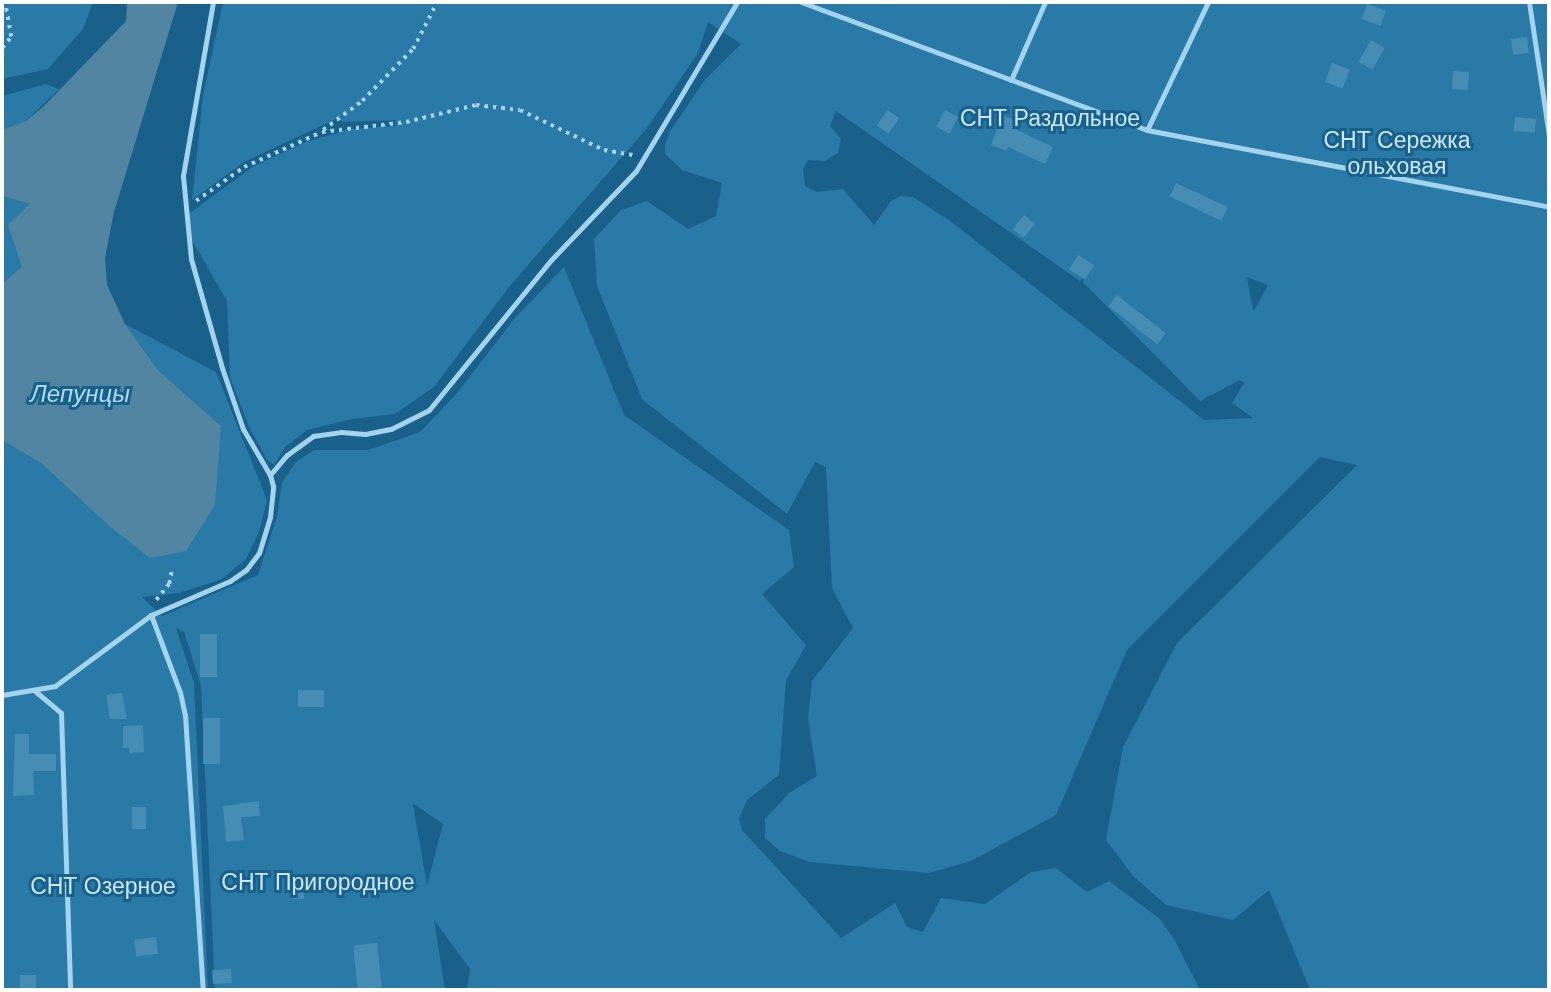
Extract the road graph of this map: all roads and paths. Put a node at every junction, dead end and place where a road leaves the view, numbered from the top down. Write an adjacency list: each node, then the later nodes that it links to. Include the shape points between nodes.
1 (5, 2): 11 (path, via 11,37)
2 (213, 2): 18 (lane, via 183,176)
3 (436, 2): 14 (path, via 413,48 362,101)
4 (737, 2): 16 (lane)
5 (801, 2): 10 (lane)
6 (829, 2): 10 (lane)
7 (1045, 2): 12 (lane)
8 (1208, 2): 13 (lane)
9 (1529, 2): 15 (lane)
10 (825, 10): 12 (lane)
11 (2, 48)
12 (1012, 80): 13 (lane)
13 (1147, 130): 17 (lane)
14 (322, 132): 16 (path, via 406,122 477,105 520,110 604,150); 18 (path, via 244,167)
15 (1549, 136)
16 (646, 154): 19 (lane, via 636,171 551,260 429,410 391,429 313,436)
17 (1549, 207)
18 (186, 208): 19 (lane, via 191,260 222,368 243,429)
19 (270, 475): 22 (lane, via 270,517 259,553 246,569 230,581)
20 (172, 568): 21 (path)
21 (169, 584)
22 (151, 615): 23 (lane, via 68,678); 26 (lane, via 185,715)
23 (35, 691): 24 (lane); 25 (lane, via 61,713)
24 (2, 695)
25 (71, 990)
26 (203, 990)

